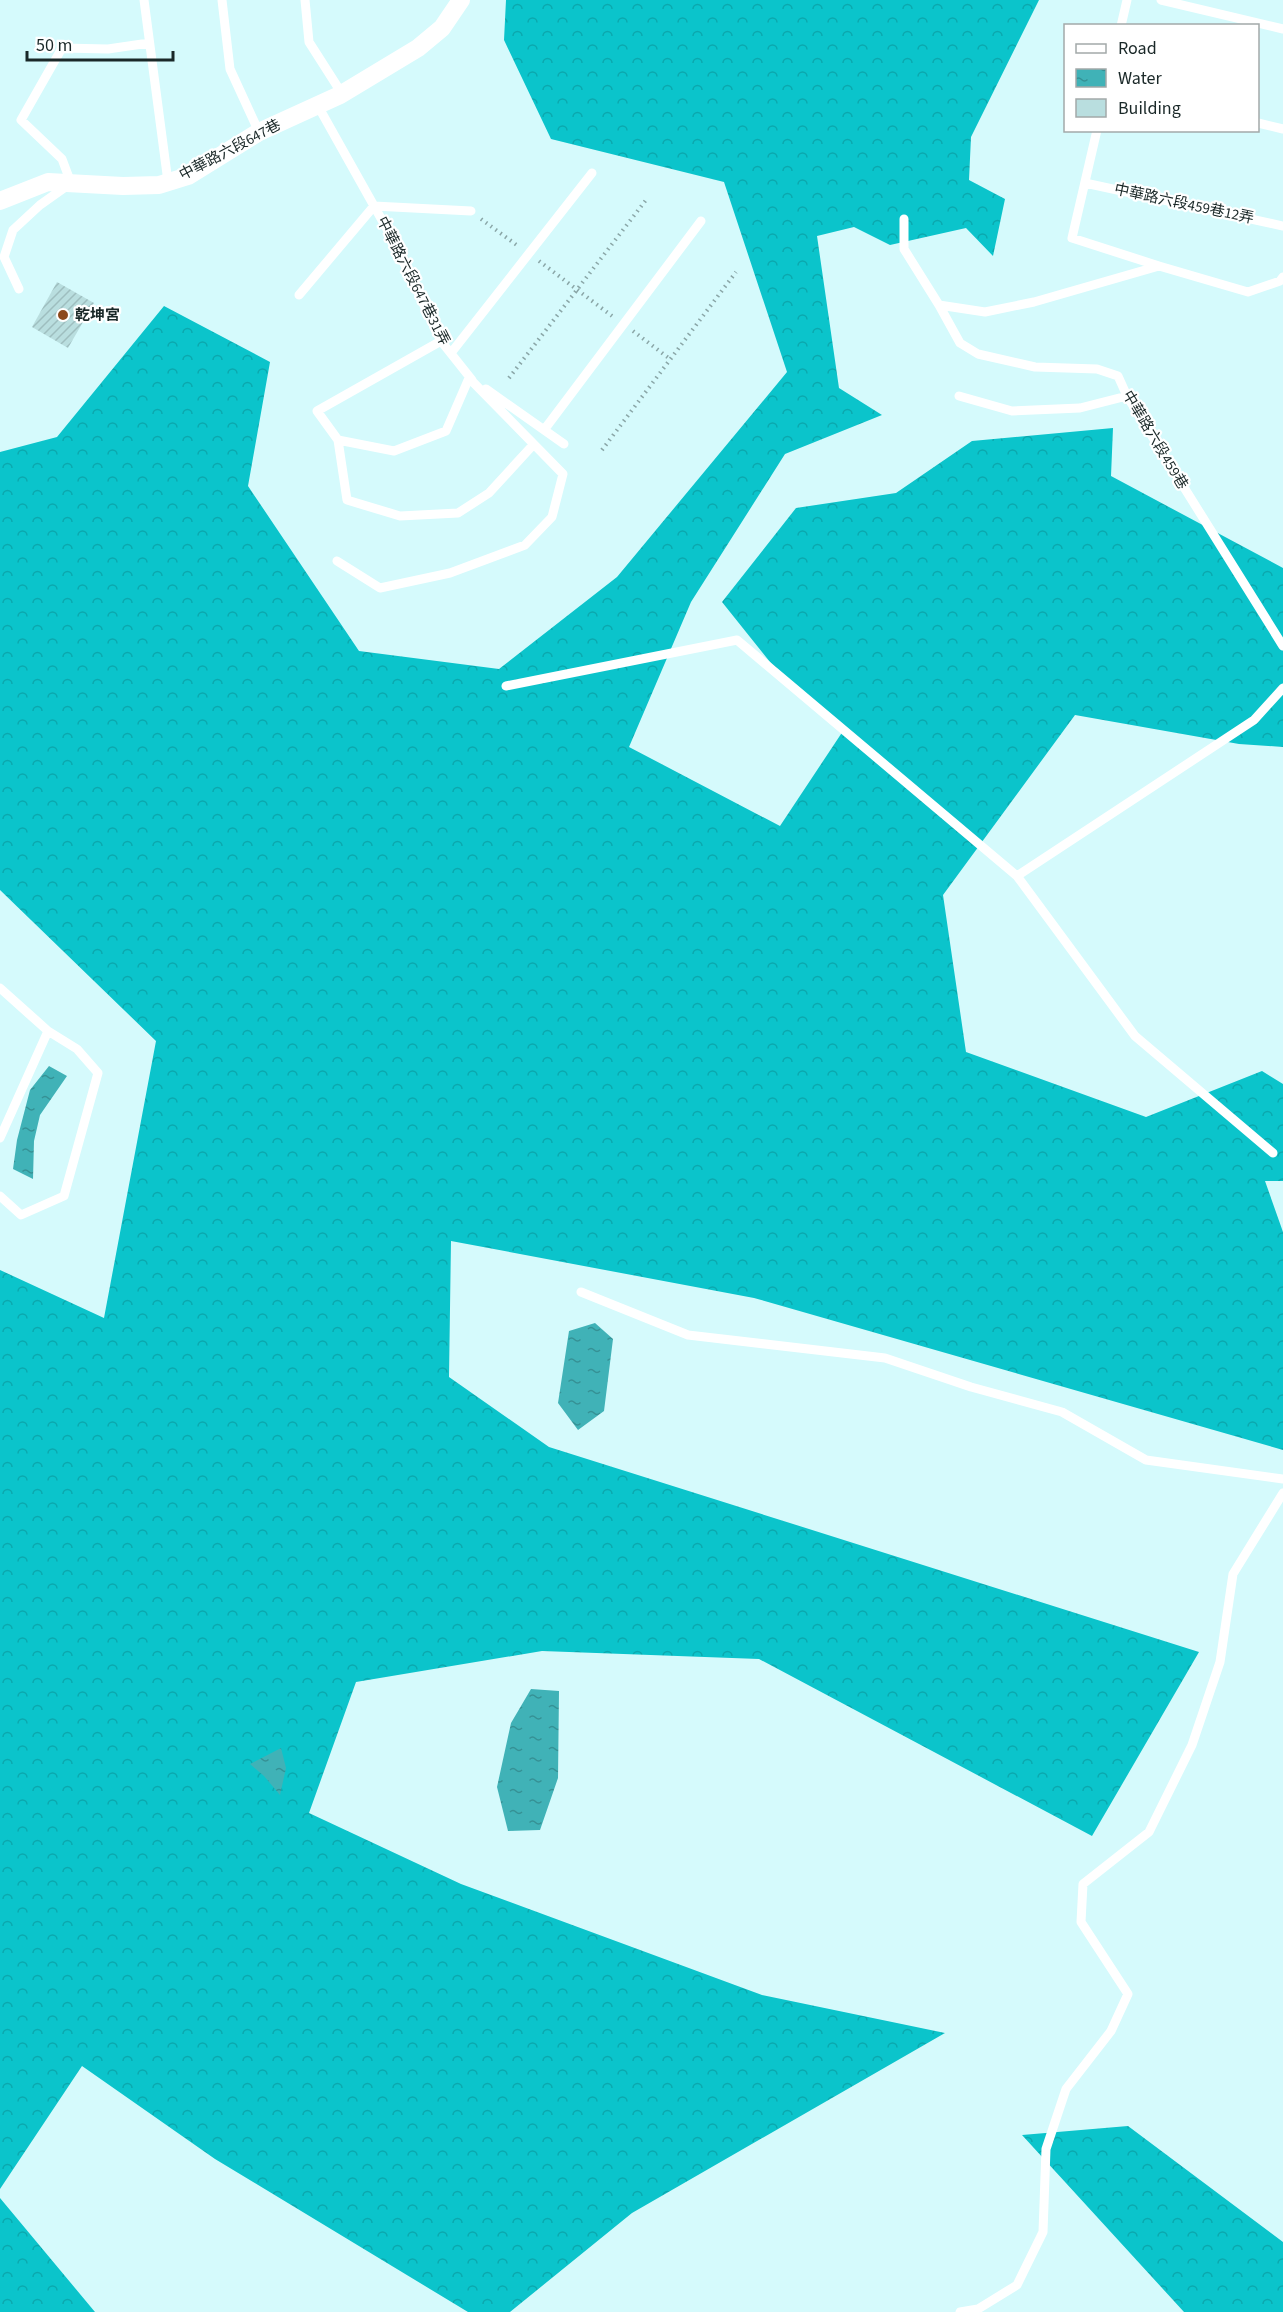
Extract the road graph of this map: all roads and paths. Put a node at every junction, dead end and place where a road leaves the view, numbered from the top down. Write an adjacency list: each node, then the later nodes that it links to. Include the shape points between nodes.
1 (144, 0): 9 (lane)
2 (222, 0): 14 (lane, via 230,69)
3 (305, 0): 10 (lane, via 309,42)
4 (461, 0): 10 (street, 中華路六段647巷, via 442,28 418,48)
5 (1127, 0): 7 (lane)
6 (1161, 0): 8 (lane)
7 (1121, 24)
8 (1283, 29)
9 (149, 44): 17 (lane); 18 (lane, via 108,49 62,48 21,120 62,159)
10 (340, 95): 11 (street, 中華路六段647巷)
11 (318, 106): 14 (street, 中華路六段647巷); 22 (lane, 中華路六段647巷31弄)
12 (1259, 123): 13 (lane)
13 (1283, 129)
14 (259, 132): 17 (street, 中華路六段647巷, via 188,176)
15 (1097, 132): 19 (lane)
16 (592, 173): 27 (lane)
17 (168, 182): 18 (street, 中華路六段647巷, via 123,186)
18 (71, 183): 21 (street, 中華路六段647巷, via 48,182); 31 (lane, via 13,231 3,257)
19 (1085, 183): 26 (lane, 中華路六段459巷12弄); 28 (lane, via 1072,238)
20 (646, 200): 32 (path)
21 (0, 201)
22 (374, 206): 23 (lane, 中華路六段647巷31弄); 33 (lane, 中華路六段647巷31弄); 36 (lane, 中華路六段647巷31弄)
23 (471, 211): 27 (path)
24 (904, 219): 34 (lane, 中華路六段459巷, via 904,249)
25 (701, 221): 35 (lane)
26 (1283, 226)
27 (528, 253): 32 (path); 37 (lane)
28 (1159, 266): 30 (lane, via 1248,292); 34 (lane, via 985,312)
29 (736, 272): 38 (path)
30 (1283, 277)
31 (19, 289)
32 (577, 289): 35 (path); 40 (path)
33 (299, 295)
34 (939, 305): 42 (lane, 中華路六段459巷, via 960,343 978,354 1035,367 1096,369 1118,376)
35 (623, 324): 38 (path); 43 (lane)
36 (441, 341): 37 (lane, 中華路六段647巷31弄); 44 (lane, via 317,411)
37 (451, 353): 39 (lane, 中華路六段647巷31弄)
38 (670, 359): 47 (path)
39 (469, 378): 43 (lane, 中華路六段647巷31弄); 44 (lane, via 446,431 394,451); 46 (lane)
40 (509, 378)
41 (959, 396): 42 (lane, via 1012,411 1080,408)
42 (1127, 396): 49 (lane, 中華路六段459巷)
43 (544, 430): 45 (lane, 中華路六段647巷31弄)
44 (338, 440): 46 (lane, via 347,500 400,516 458,513 489,494)
45 (564, 444)
46 (534, 445): 48 (lane, via 563,474 552,517 525,544 450,573 380,588)
47 (602, 450)
48 (337, 561)
49 (1283, 646)
50 (506, 686): 52 (lane, via 737,640)
51 (1283, 688): 52 (lane, via 1254,720)
52 (1017, 876): 56 (lane, via 1135,1036)
53 (0, 988): 54 (lane)
54 (48, 1031): 55 (lane); 57 (lane, via 77,1049 98,1072 64,1196 21,1215)
55 (0, 1138)
56 (1273, 1154)
57 (0, 1196)
58 (581, 1292): 59 (lane, via 688,1335 885,1358 1062,1412 1146,1460)
59 (1283, 1479)
60 (1283, 1493): 61 (lane, via 1233,1574 1220,1662 1192,1745 1149,1832 1083,1884 1081,1922 1128,1994 1112,2031 1066,2089 1046,2149 1043,2232 1017,2285 978,2309)
61 (960, 2312)

